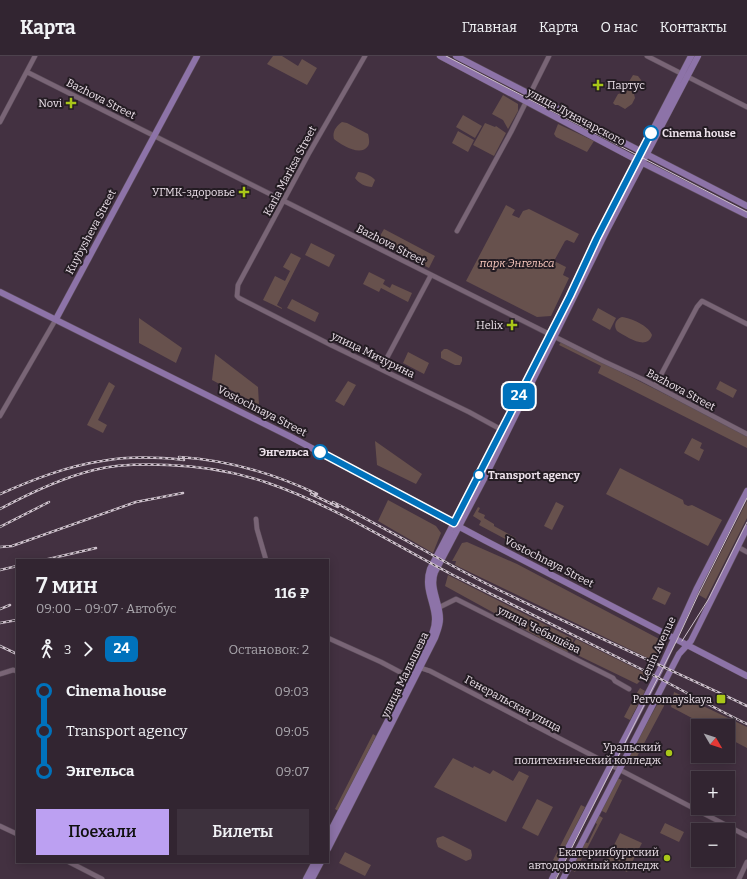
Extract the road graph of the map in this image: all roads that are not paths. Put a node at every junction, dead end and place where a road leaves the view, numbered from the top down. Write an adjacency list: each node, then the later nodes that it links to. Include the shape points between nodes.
1 (35, 56): 10 (street)
2 (197, 56): 16 (main road, Kuybysheva Street)
3 (365, 56): 19 (street, Karla Marksa Street)
4 (440, 56): 13 (main road, улица Луначарского)
5 (456, 56): 12 (main road, улица Луначарского)
6 (549, 56): 12 (street)
7 (647, 56): 11 (street)
8 (691, 56): 11 (main road)
9 (698, 56): 11 (main road)
10 (27, 72): 15 (street); 16 (street, Bazhova Street)
11 (684, 76): 14 (street); 17 (main road)
12 (530, 94): 13 (street); 17 (main road, улица Луначарского)
13 (526, 102): 18 (main road, улица Луначарского); 22 (street)
14 (747, 107)
15 (0, 122)
16 (154, 136): 19 (street, Bazhova Street); 26 (main road, Kuybysheva Street)
17 (644, 154): 18 (main road); 20 (main road, улица Луначарского)
18 (640, 161): 21 (main road, улица Луначарского); 28 (main road, via 597,238)
19 (284, 200): 23 (street, Bazhova Street); 25 (street, Karla Marksa Street, via 238,285)
20 (747, 206)
21 (747, 215)
22 (457, 230)
23 (431, 275): 28 (street, Bazhova Street); 29 (street)
24 (0, 292): 26 (main road, Vostochnaya Street)
25 (237, 296): 29 (street, улица Мичурина)
26 (56, 319): 31 (street, Kuybysheva Street); 36 (main road, Vostochnaya Street, via 271,426)
27 (747, 324): 30 (street, via 702,301 696,307)
28 (552, 335): 30 (street, Bazhova Street); 32 (main road); 36 (main road, улица Малышева, via 485,477)
29 (381, 369): 32 (street, улица Мичурина)
30 (655, 386): 33 (street, Bazhova Street)
31 (0, 416)
32 (502, 430): 36 (main road)
33 (747, 434)
34 (747, 491): 43 (main road, Lenin Avenue)
35 (256, 520): 40 (street)
36 (456, 524): 41 (main road, улица Малышева, via 433,578); 43 (main road, Vostochnaya Street); 47 (main road, улица Малышева, via 428,576 435,624)
37 (747, 528): 38 (main road, Lenin Avenue)
38 (738, 547): 39 (street); 44 (main road, Lenin Avenue)
39 (747, 552)
40 (266, 559)
41 (438, 608): 45 (main road, улица Малышева, via 438,629); 51 (street, улица Чебышёва, via 456,599 613,678)
42 (329, 638): 50 (street)
43 (674, 638): 44 (main road, Vostochnaya Street); 52 (main road, Lenin Avenue)
44 (688, 646): 49 (main road, Vostochnaya Street); 53 (main road, Lenin Avenue, via 679,654)
45 (421, 668): 47 (street); 50 (main road, улица Малышева); 52 (street)
46 (16, 671): 48 (street)
47 (414, 671): 50 (main road, улица Малышева)
48 (0, 674)
49 (747, 676)
50 (412, 678): 56 (main road); 58 (main road, улица Малышева)
51 (629, 689)
52 (611, 765): 53 (street); 66 (main road, Lenin Avenue)
53 (620, 769): 57 (street); 67 (main road, Lenin Avenue)
54 (0, 826): 55 (street)
55 (16, 834)
56 (329, 834)
57 (747, 836)
58 (329, 847)
59 (747, 862): 68 (street)
60 (72, 863): 63 (street)
61 (314, 863): 64 (main road)
62 (320, 863): 65 (main road)
63 (102, 879)
64 (306, 879)
65 (312, 879)
66 (552, 879)
67 (563, 879)
68 (738, 879)

